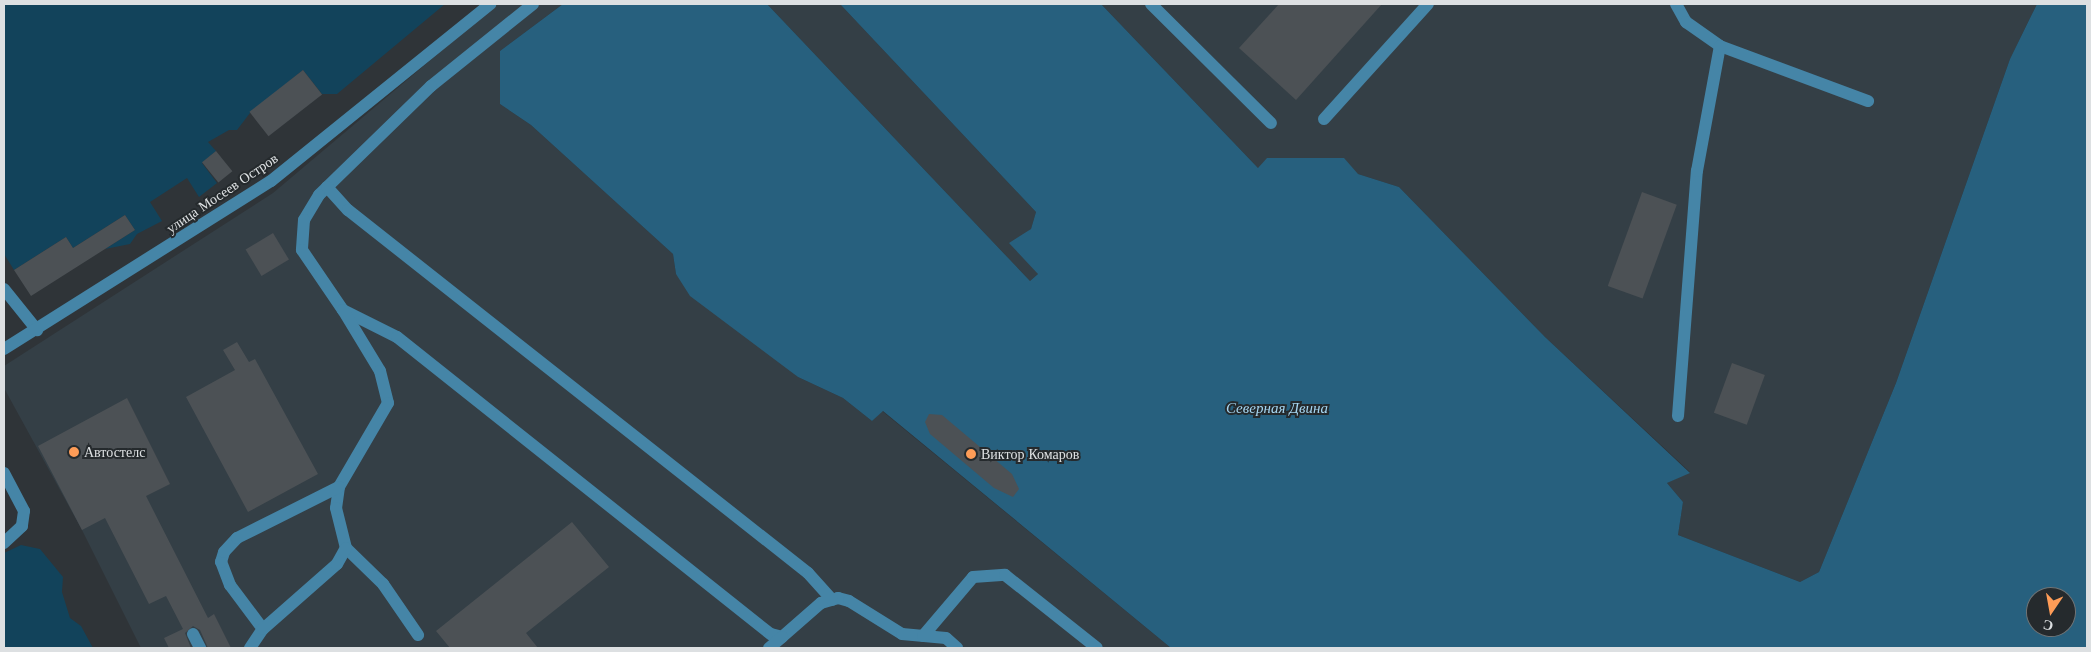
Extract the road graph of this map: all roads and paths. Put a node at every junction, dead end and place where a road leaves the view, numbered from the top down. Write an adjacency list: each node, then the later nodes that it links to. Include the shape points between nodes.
1 (490, 4): 13 (street, улица Мосеев Остров, via 271,181)
2 (533, 4): 10 (street, via 431,86)
3 (1151, 4): 9 (street)
4 (1428, 4): 8 (street)
5 (1676, 4): 6 (street, via 1686,22)
6 (1720, 46): 7 (street); 15 (street, via 1696,171)
7 (1868, 101)
8 (1324, 119)
9 (1271, 123)
10 (327, 188): 12 (street, via 304,220 302,250); 20 (street, via 348,210 808,572)
11 (4, 289): 13 (street)
12 (343, 310): 17 (street, via 380,371 388,403); 25 (street, via 397,337 771,634)
13 (36, 330): 14 (street, улица Мосеев Остров)
14 (4, 349)
15 (1678, 416)
16 (4, 473): 18 (street, via 24,512 22,526)
17 (339, 487): 19 (street, via 336,508); 21 (street, via 238,538 224,552 221,562 230,585)
18 (4, 543)
19 (346, 548): 21 (street, via 337,564); 23 (street, via 383,584)
20 (832, 600): 24 (street, via 849,601 902,634); 25 (street, via 821,603)
21 (263, 629): 27 (street)
22 (193, 634): 26 (street)
23 (418, 635)
24 (923, 636): 29 (street, via 946,638); 30 (street, via 973,577 1005,575)
25 (782, 637): 28 (street)
26 (200, 648)
27 (250, 648)
28 (769, 648)
29 (957, 648)
30 (1097, 648)

